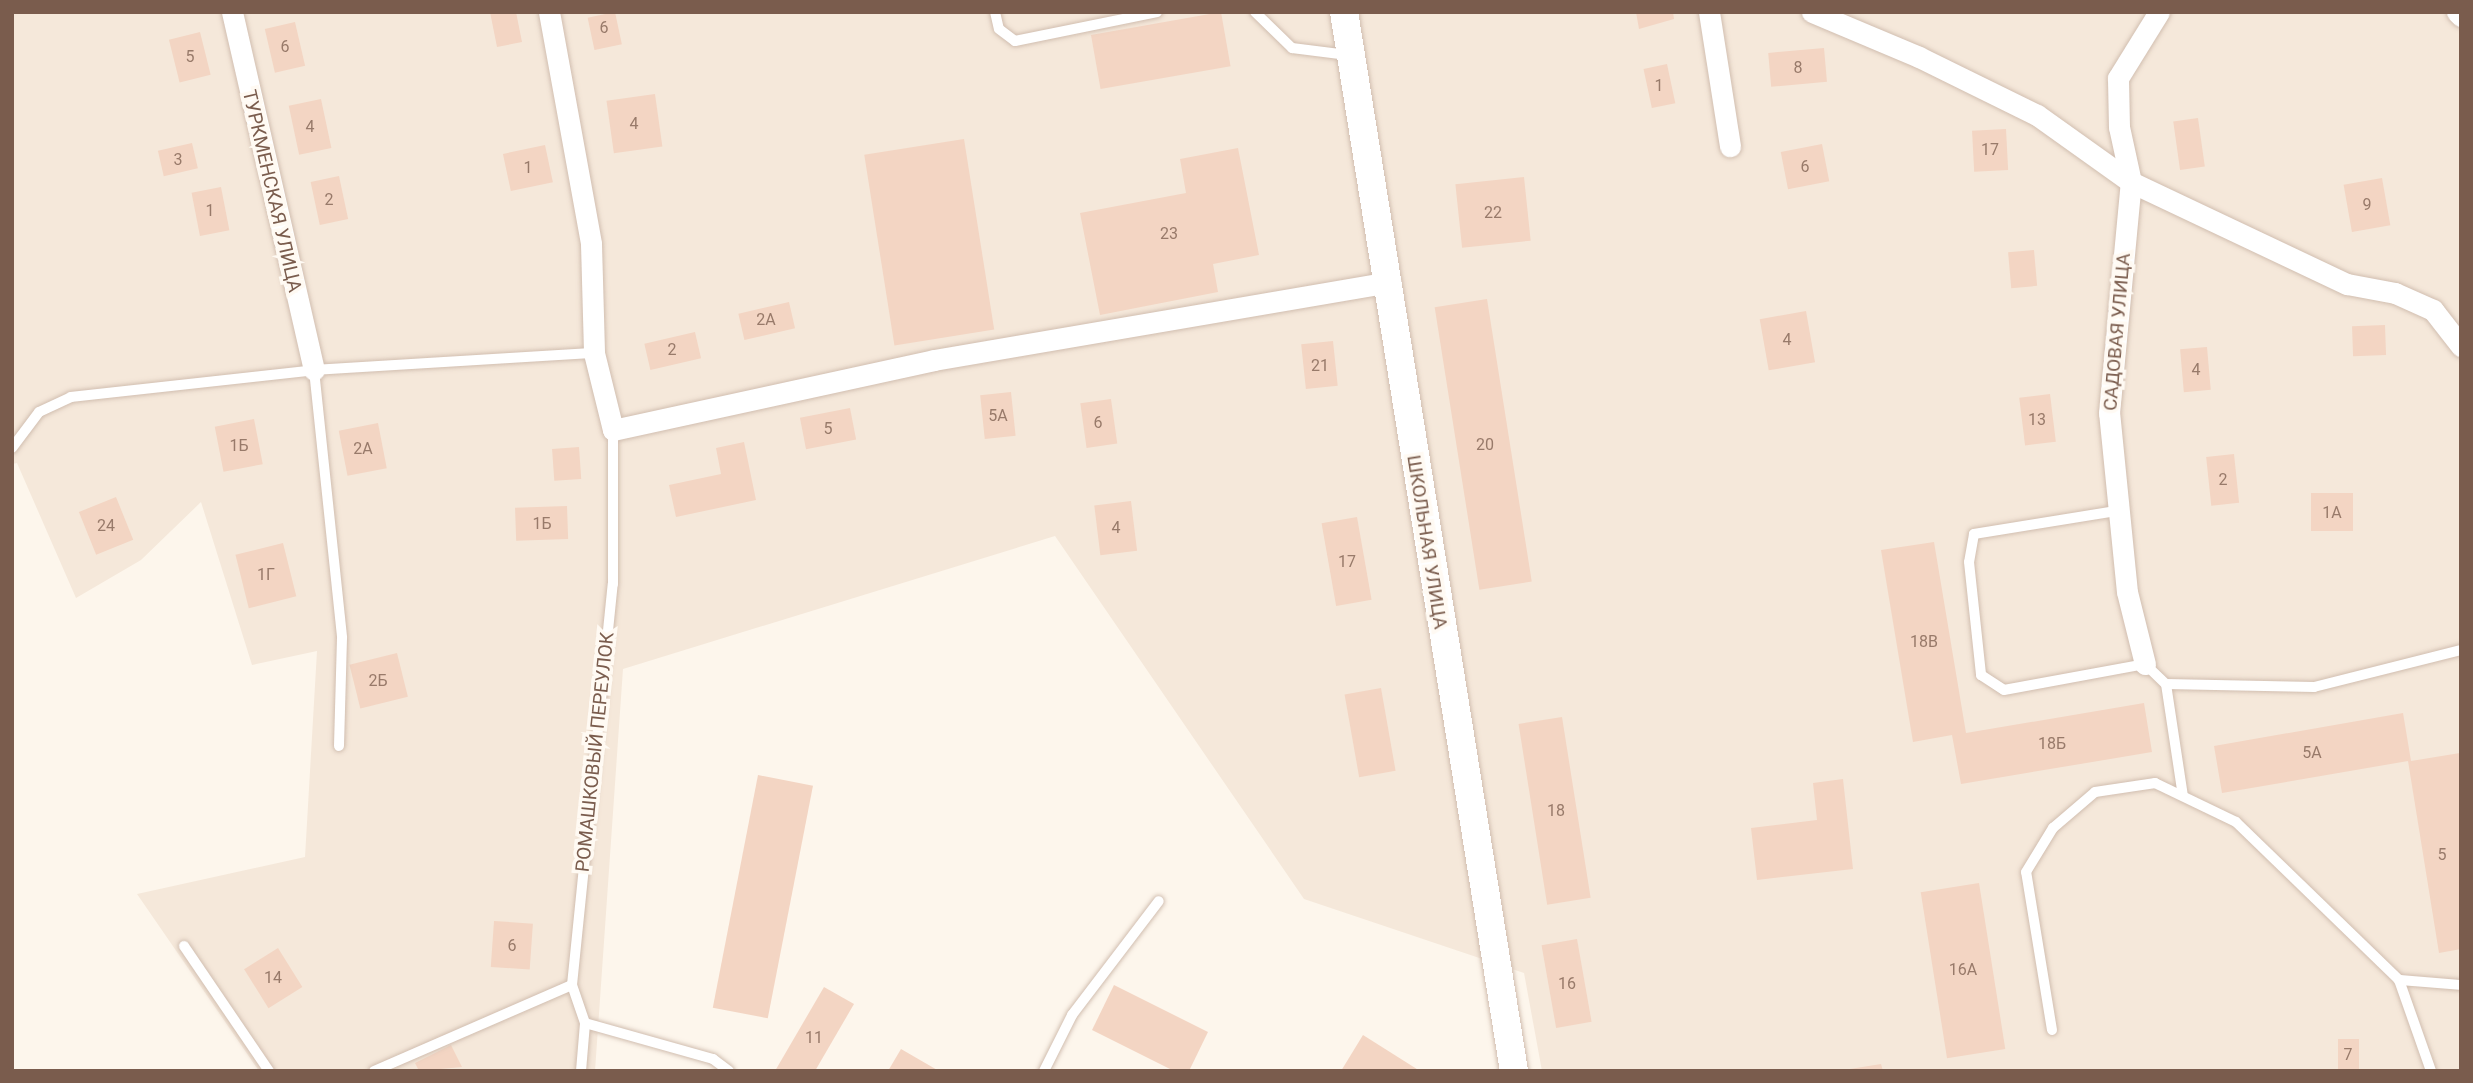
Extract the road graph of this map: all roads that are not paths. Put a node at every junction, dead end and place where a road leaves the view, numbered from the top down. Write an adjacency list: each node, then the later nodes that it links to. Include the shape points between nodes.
1 (232, 12): 16 (street, ТУРКМЕНСКАЯ УЛИЦА)
2 (549, 12): 15 (street, via 591,244)
3 (995, 12): 4 (lane, via 999,29 1015,41)
4 (1157, 12)
5 (1255, 12): 10 (lane, via 1292,48)
6 (1344, 12): 10 (main road, ШКОЛЬНАЯ УЛИЦА)
7 (1709, 12): 11 (street)
8 (1812, 12): 12 (street, via 2037,115)
9 (2159, 12): 12 (street, САДОВАЯ УЛИЦА, via 2118,78 2119,127)
10 (1351, 55): 13 (main road, ШКОЛЬНАЯ УЛИЦА)
11 (1730, 146)
12 (2131, 182): 14 (street, via 2347,284 2395,293 2432,310); 19 (street, САДОВАЯ УЛИЦА, via 2109,413)
13 (1390, 282): 17 (street, via 934,360); 37 (main road, ШКОЛЬНАЯ УЛИЦА, via 1420,507)
14 (2461, 346)
15 (594, 353): 16 (lane); 17 (street)
16 (314, 370): 18 (lane, via 71,397 39,412); 23 (lane, via 342,638)
17 (613, 430): 28 (lane, РОМАШКОВЫЙ ПЕРЕУЛОК, via 613,584)
18 (12, 448)
19 (2116, 511): 21 (street, САДОВАЯ УЛИЦА, via 2127,592); 21 (lane, via 1974,534 1969,562 1982,675 2004,690)
20 (2461, 650): 22 (lane, via 2314,687)
21 (2145, 664): 22 (lane)
22 (2166, 684): 24 (lane)
23 (339, 746)
24 (2183, 796): 27 (lane, via 2236,822); 31 (lane, via 2155,783 2095,792 2053,828 2026,872)
25 (1159, 901): 36 (lane, via 1072,1015)
26 (184, 946): 32 (lane)
27 (2399, 980): 29 (lane); 38 (lane)
28 (572, 985): 30 (lane, РОМАШКОВЫЙ ПЕРЕУЛОК); 33 (lane)
29 (2461, 985)
30 (585, 1023): 34 (lane, РОМАШКОВЫЙ ПЕРЕУЛОК); 35 (lane, via 713,1059)
31 (2052, 1030)
32 (269, 1071)
33 (374, 1071)
34 (581, 1071)
35 (729, 1071)
36 (1044, 1071)
37 (1514, 1071)
38 (2431, 1071)

